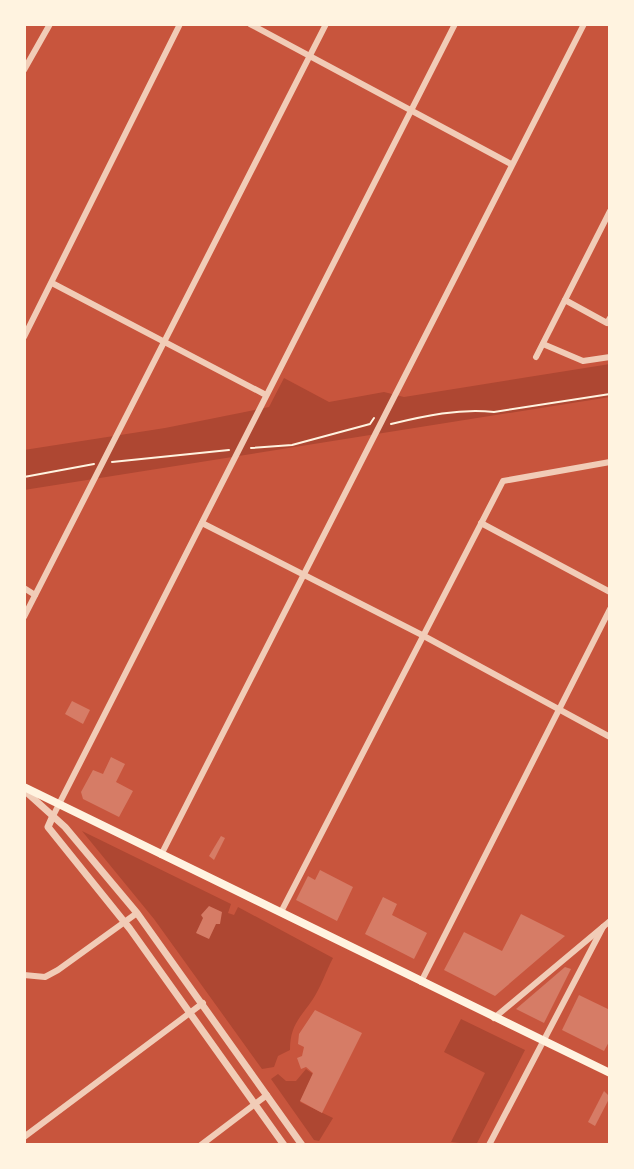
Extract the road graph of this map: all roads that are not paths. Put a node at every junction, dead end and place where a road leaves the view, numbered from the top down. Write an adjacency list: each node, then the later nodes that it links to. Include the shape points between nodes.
1 (50, 24): 8 (street)
2 (180, 24): 12 (street)
3 (250, 24): 7 (street)
4 (326, 24): 7 (street)
5 (455, 24): 9 (street)
6 (584, 24): 10 (street)
7 (309, 56): 9 (street); 16 (street)
8 (24, 70)
9 (412, 111): 10 (street); 20 (street)
10 (511, 164): 24 (street)
11 (610, 211): 13 (street)
12 (52, 283): 15 (street); 16 (street)
13 (565, 300): 14 (street); 17 (street)
14 (609, 320)
15 (24, 337)
16 (166, 342): 20 (street); 27 (street)
17 (543, 344): 18 (street); 19 (street, via 583,361)
18 (536, 357)
19 (610, 357)
20 (266, 395): 22 (street)
21 (610, 462): 23 (street, via 503,481)
22 (202, 523): 24 (street); 34 (street)
23 (481, 523): 26 (street); 30 (street)
24 (304, 575): 30 (street); 36 (street)
25 (24, 588): 27 (street)
26 (610, 592)
27 (35, 595): 29 (street)
28 (610, 609): 31 (street)
29 (24, 617)
30 (422, 635): 31 (street); 39 (street)
31 (559, 710): 32 (street); 45 (street)
32 (610, 737)
33 (24, 788): 34 (main road); 35 (street)
34 (60, 805): 35 (street); 36 (main road)
35 (52, 818): 37 (street); 38 (street, via 48,827)
36 (161, 855): 39 (main road)
37 (105, 873): 38 (street); 40 (street)
38 (94, 882): 42 (street)
39 (281, 912): 45 (main road)
40 (137, 913): 42 (street); 46 (street)
41 (610, 921): 43 (street)
42 (124, 923): 44 (street, via 45,977); 47 (street)
43 (603, 927): 48 (street); 49 (street)
44 (24, 975)
45 (421, 982): 48 (main road)
46 (203, 1003): 47 (street); 51 (street)
47 (191, 1012): 52 (street); 53 (street)
48 (494, 1018): 49 (main road)
49 (543, 1041): 50 (main road); 57 (street)
50 (610, 1073)
51 (267, 1095): 52 (street); 56 (street)
52 (254, 1104): 54 (street); 55 (street)
53 (24, 1137)
54 (201, 1145)
55 (284, 1145)
56 (302, 1145)
57 (489, 1145)

